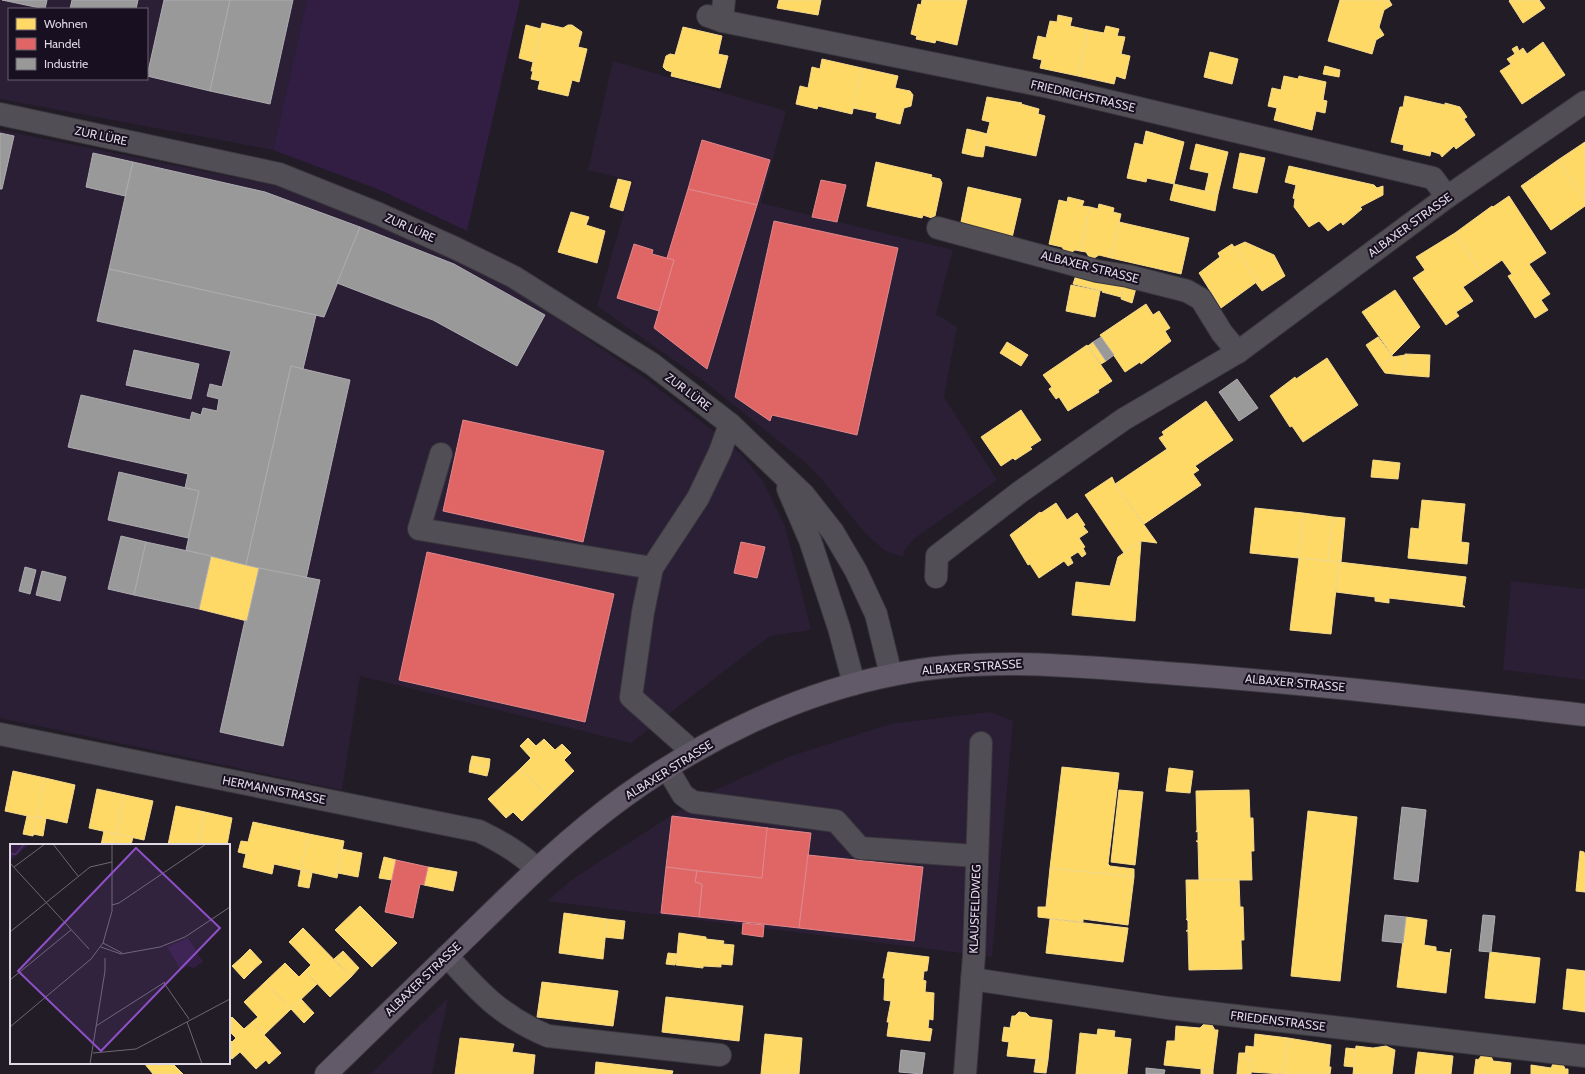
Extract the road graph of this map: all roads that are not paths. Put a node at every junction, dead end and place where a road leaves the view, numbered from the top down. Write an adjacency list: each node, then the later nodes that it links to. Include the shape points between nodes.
1 (718, 12): 4 (street, FRIEDRICHSTRASSE, via 1433,178)
2 (1585, 102): 4 (street, ALBAXER STRASSE)
3 (0, 114): 7 (street, ZUR LÜRE, via 279,174 379,214 514,277 652,364)
4 (1447, 196): 6 (street, ALBAXER STRASSE)
5 (938, 228): 6 (street, ALBAXER STRASSE, via 1097,271 1128,276 1187,292 1201,299 1222,333)
6 (1238, 352): 11 (street, ALBAXER STRASSE, via 1124,419 1020,492 937,556)
7 (730, 424): 9 (street, ZUR LÜRE); 10 (street, via 698,498)
8 (441, 454): 10 (street, via 420,528)
9 (767, 458): 12 (street, ZUR LÜRE, via 804,495 833,532 856,571 876,614); 13 (street, ZUR LÜRE, via 794,499 810,540 836,617)
10 (652, 568): 17 (street, via 631,697)
11 (936, 577)
12 (891, 675): 13 (main road, ALBAXER STRASSE); 14 (main road, ALBAXER STRASSE, via 947,666 1032,663 1291,682)
13 (854, 684): 17 (main road, ALBAXER STRASSE, via 781,710)
14 (1585, 715)
15 (0, 734): 20 (street, HERMANNSTRASSE, via 479,831 519,853)
16 (981, 743): 19 (street, KLAUSFELDWEG)
17 (693, 752): 18 (main road, ALBAXER STRASSE)
18 (667, 768): 19 (street, via 683,795 692,802 836,822 860,848); 20 (main road, ALBAXER STRASSE, via 624,797)
19 (976, 856): 22 (street, KLAUSFELDWEG)
20 (536, 869): 21 (main road, ALBAXER STRASSE)
21 (447, 956): 23 (street, via 494,1006 523,1026 548,1036); 25 (main road, ALBAXER STRASSE)
22 (972, 979): 24 (street, FRIEDENSTRASSE, via 1168,1008); 26 (street, KLAUSFELDWEG)
23 (720, 1055)
24 (1585, 1056)
25 (326, 1074)
26 (965, 1074)

